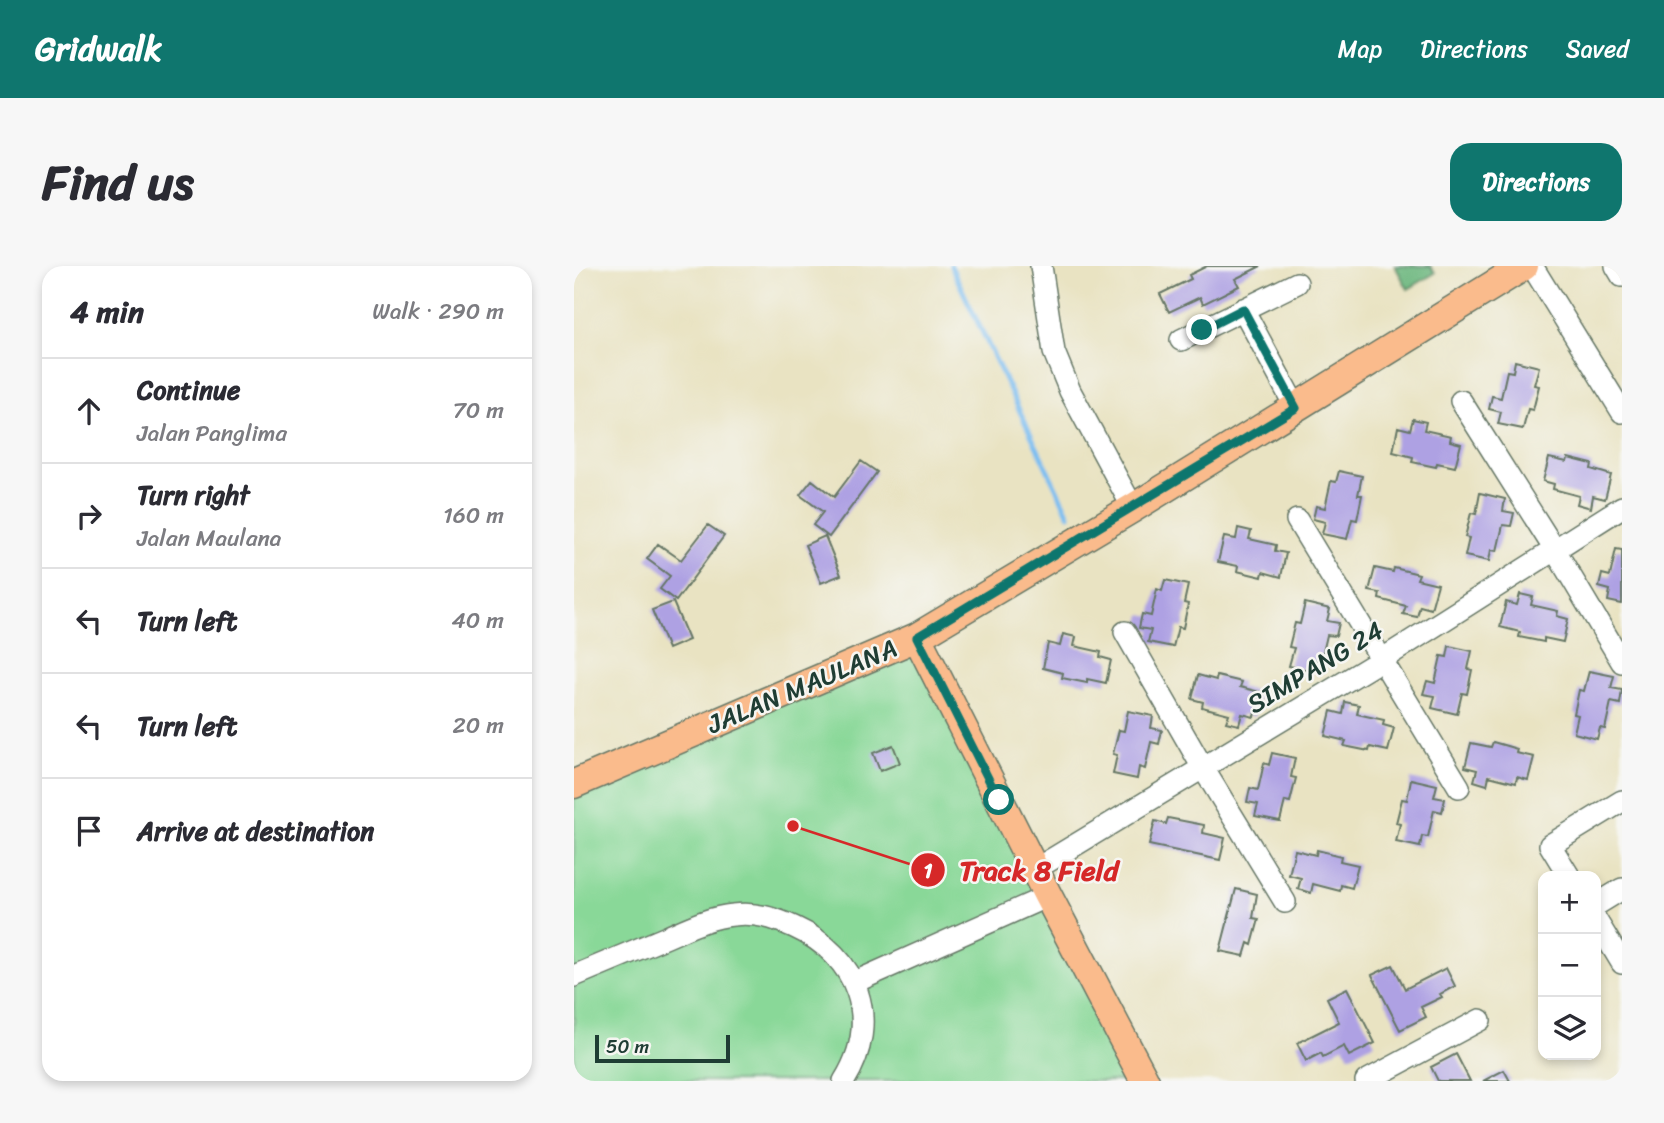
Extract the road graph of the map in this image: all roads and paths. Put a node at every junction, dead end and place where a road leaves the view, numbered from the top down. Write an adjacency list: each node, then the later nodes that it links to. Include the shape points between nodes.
1 (1041, 266): 13 (street, via 1054,352)
2 (1524, 266): 10 (main road, JALAN MAULANA)
3 (1532, 266): 11 (street)
4 (1616, 266): 5 (street)
5 (1622, 276)
6 (1297, 283): 7 (street)
7 (1243, 309): 8 (street); 10 (street)
8 (1181, 340)
9 (1461, 401): 15 (street)
10 (1296, 408): 13 (main road, JALAN MAULANA)
11 (1622, 412)
12 (1622, 507): 15 (street, SIMPANG 24)
13 (1133, 508): 17 (main road, JALAN MAULANA)
14 (1297, 520): 18 (street)
15 (1555, 551): 18 (street, SIMPANG 24); 19 (street)
16 (1125, 632): 20 (street)
17 (917, 637): 21 (main road, JALAN MAULANA); 24 (main road)
18 (1381, 660): 20 (street, SIMPANG 24); 22 (street)
19 (1622, 662)
20 (1203, 768): 24 (street, SIMPANG 24); 28 (street)
21 (574, 784)
22 (1459, 787)
23 (1622, 801): 25 (street, via 1550,845)
24 (1034, 870): 27 (main road)
25 (1566, 871)
26 (1622, 889): 29 (street)
27 (1048, 897): 33 (street); 36 (main road)
28 (1285, 902)
29 (1601, 902)
30 (1601, 928): 31 (street)
31 (1622, 963)
32 (574, 976): 33 (street, via 703,922 754,914 808,933 828,947)
33 (855, 982): 37 (street, via 861,1032)
34 (1480, 1020): 35 (street)
35 (1403, 1072): 38 (street)
36 (1139, 1078)
37 (844, 1081)
38 (1366, 1081)

